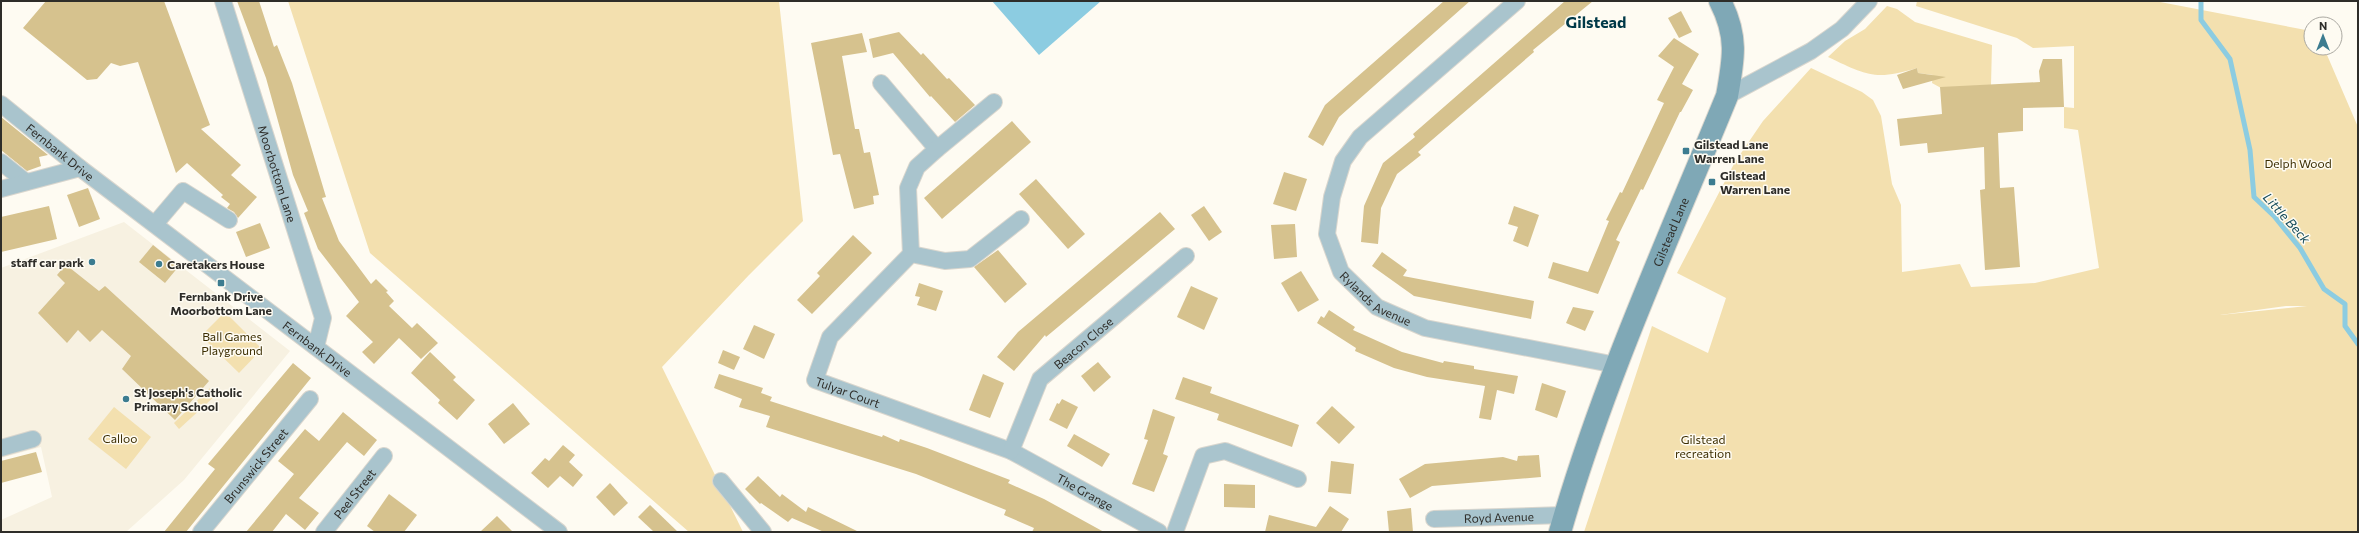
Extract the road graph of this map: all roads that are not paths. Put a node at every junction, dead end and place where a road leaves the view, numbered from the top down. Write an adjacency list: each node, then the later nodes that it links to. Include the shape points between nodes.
1 (223, 1): 19 (street, Moorbottom Lane, via 323,318)
2 (1517, 1): 20 (street, Rylands Avenue, via 1360,137 1343,161 1332,197 1327,234 1341,272 1377,307 1425,328)
3 (1720, 1): 6 (street, Gilstead Lane, via 1729,20 1734,58)
4 (1869, 1): 6 (street, via 1842,29 1811,51)
5 (880, 83): 9 (street)
6 (1727, 96): 20 (street, Gilstead Lane)
7 (994, 102): 9 (street)
8 (1, 104): 11 (street, Fernbank Drive)
9 (937, 149): 17 (street, via 917,167 908,188)
10 (1, 162): 12 (street)
11 (80, 168): 12 (street); 16 (street, Fernbank Drive)
12 (26, 182): 13 (street)
13 (1, 189)
14 (1021, 219): 17 (street, via 970,259 945,261)
15 (229, 220): 16 (street, via 182,191)
16 (155, 224): 19 (street, Fernbank Drive)
17 (911, 254): 24 (street, Tulyar Court, via 830,338 815,380)
18 (1186, 256): 24 (street, Beacon Close, via 1040,379)
19 (316, 347): 32 (street, Fernbank Drive)
20 (1616, 364): 29 (street, Gilstead Lane)
21 (310, 399): 30 (street, Brunswick Street)
22 (33, 439): 23 (street)
23 (1, 448)
24 (1011, 451): 34 (street, The Grange)
25 (384, 456): 31 (street, Peel Street)
26 (1298, 479): 35 (street, via 1225,451 1203,456)
27 (721, 481): 33 (street)
28 (1434, 519): 29 (street, Royd Avenue)
29 (1563, 524)
30 (201, 532)
31 (324, 532)
32 (559, 532)
33 (763, 532)
34 (1159, 532)
35 (1175, 532)

